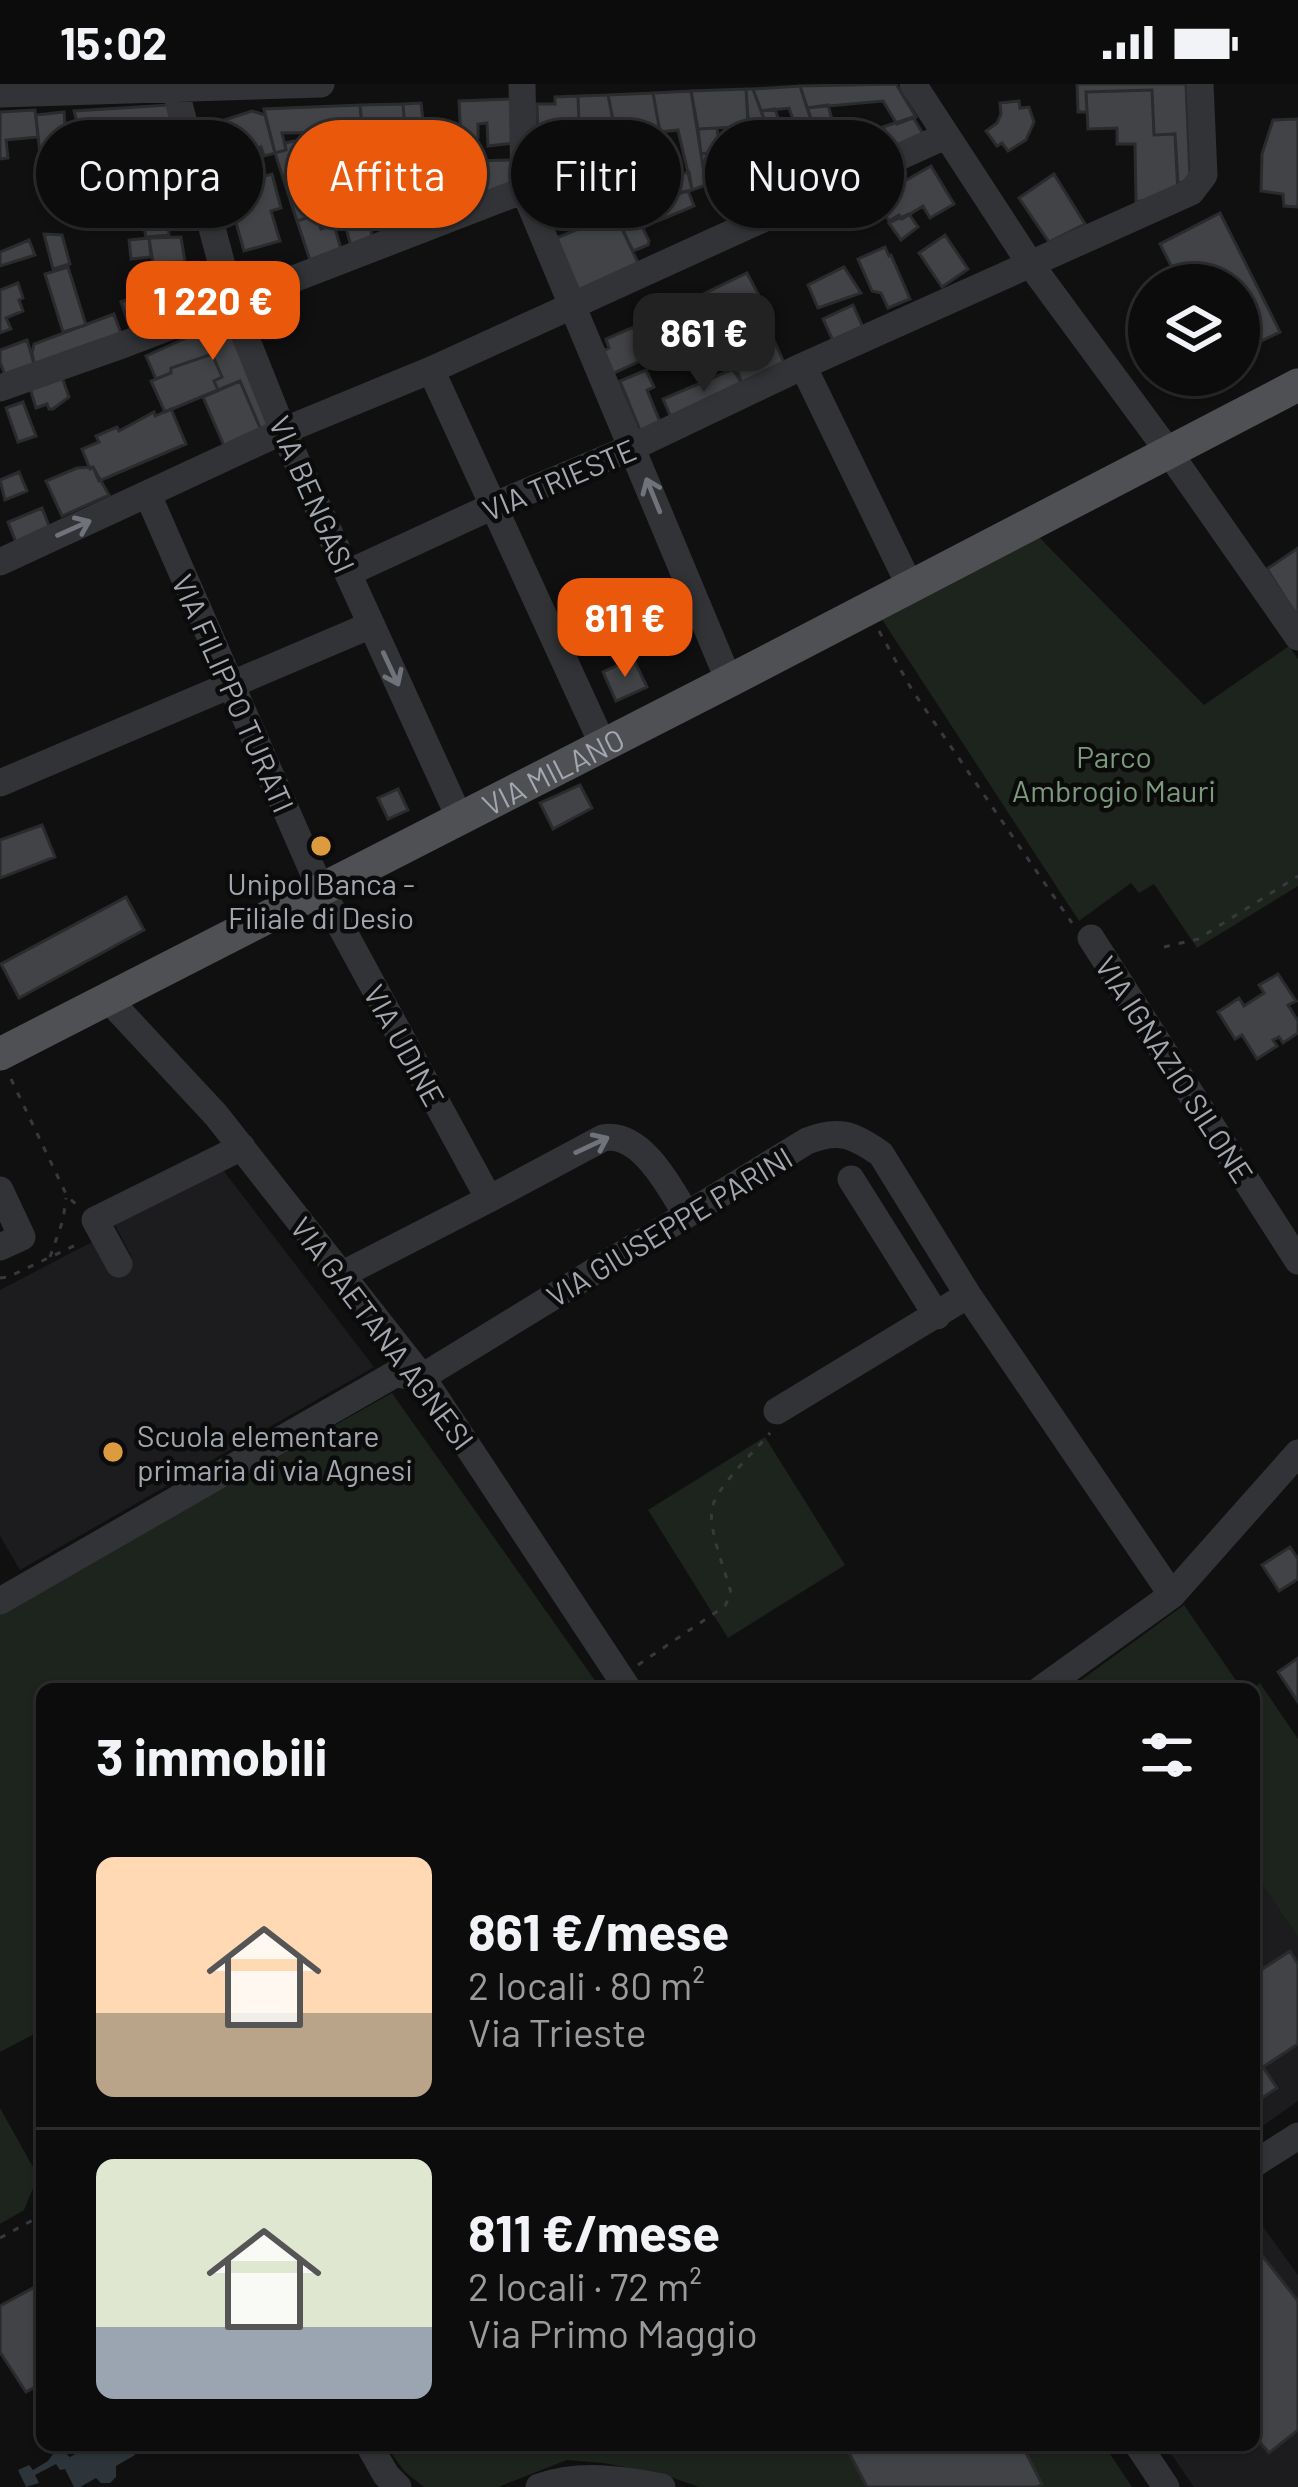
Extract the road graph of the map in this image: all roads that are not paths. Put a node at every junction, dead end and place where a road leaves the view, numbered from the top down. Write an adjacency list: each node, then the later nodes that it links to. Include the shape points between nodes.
1 (321, 84): 6 (street)
2 (522, 84): 8 (street)
3 (913, 84): 9 (street)
4 (1200, 84): 12 (street, VIA TRIESTE, via 1199,185)
5 (139, 87): 6 (street); 7 (street)
6 (175, 89): 13 (street, VIA BENGASI)
7 (0, 94)
8 (523, 120)
9 (945, 136): 12 (street); 14 (street)
10 (511, 195): 13 (street)
11 (541, 228): 14 (street)
12 (1031, 265): 15 (street, VIA TRIESTE); 21 (street)
13 (232, 303): 18 (street); 19 (street, VIA BENGASI)
14 (574, 305): 16 (street); 20 (street)
15 (803, 366): 20 (street, VIA TRIESTE); 26 (street)
16 (430, 370): 19 (street); 23 (street)
17 (1298, 385): 21 (main road, VIA MILANO)
18 (1, 386)
19 (283, 431): 22 (street); 25 (street, VIA BENGASI)
20 (633, 448): 23 (street, VIA TRIESTE); 29 (street, one-way to 20)
21 (1168, 451): 26 (main road, VIA MILANO); 28 (street)
22 (148, 495): 24 (street, one-way to 22); 30 (street, VIA FILIPPO TURATI)
23 (493, 506): 25 (street, VIA TRIESTE); 31 (street)
24 (0, 562)
25 (348, 573): 27 (street, VIA BENGASI)
26 (910, 586): 29 (main road, VIA MILANO)
27 (371, 625): 30 (street); 33 (street, VIA BENGASI, one-way to 33)
28 (1296, 630)
29 (729, 681): 31 (main road, VIA MILANO)
30 (230, 684): 32 (street); 34 (street, VIA FILIPPO TURATI)
31 (604, 745): 33 (main road, VIA MILANO)
32 (0, 783)
33 (460, 819): 34 (main road, VIA MILANO)
34 (321, 890): 36 (main road, VIA MILANO); 41 (street, VIA UDINE)
35 (1091, 938): 44 (street, VIA IGNAZIO SILONE)
36 (108, 999): 37 (main road, VIA MILANO); 38 (street, VIA GAETANA AGNESI)
37 (5, 1065)
38 (242, 1147): 45 (street, via 98,1226); 46 (street, VIA GAETANA AGNESI)
39 (851, 1179): 48 (street)
40 (0, 1190): 43 (street, via 22,1237)
41 (489, 1199): 42 (street, one-way to 42, via 617,1135 662,1174); 46 (street)
42 (686, 1214): 47 (street, VIA GIUSEPPE PARINI, via 807,1141 847,1135 881,1154); 49 (street, VIA GIUSEPPE PARINI)
43 (0, 1247)
44 (1298, 1261)
45 (119, 1264)
46 (344, 1274): 49 (street, VIA GAETANA AGNESI)
47 (968, 1295): 48 (street); 52 (street, VIA GIUSEPPE PARINI)
48 (937, 1316): 50 (street)
49 (422, 1377): 53 (street, VIA GIUSEPPE PARINI, via 395,1374); 54 (street, VIA GAETANA AGNESI)
50 (777, 1411)
51 (1298, 1453): 52 (street)
52 (1172, 1595): 55 (street)
53 (1, 1597)
54 (629, 1680)
55 (1050, 1683)
56 (1298, 2136): 57 (street)
57 (1260, 2160)
58 (372, 2451): 60 (street)
59 (1142, 2451): 63 (street)
60 (398, 2487)
61 (539, 2487): 62 (street, via 615,2478)
62 (662, 2487)
63 (1166, 2487)

